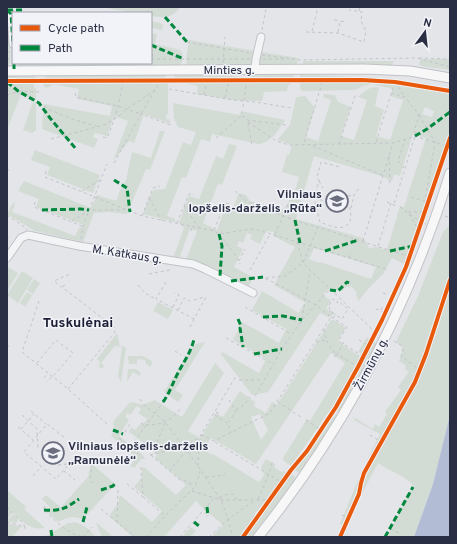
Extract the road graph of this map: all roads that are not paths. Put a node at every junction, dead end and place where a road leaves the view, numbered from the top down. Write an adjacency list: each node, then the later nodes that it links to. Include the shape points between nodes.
1 (7, 10): 2 (street, via 11,14)
2 (12, 29)
3 (261, 35): 5 (street)
4 (12, 68): 5 (main road, Minties g.)
5 (255, 70): 6 (main road, Minties g., via 396,70)
6 (450, 78)
7 (450, 173): 10 (main road, Žirmūnų g., via 415,272 372,364 319,454)
8 (7, 258): 9 (street, M. Katkaus g., via 26,235 193,264)
9 (253, 293)
10 (258, 537)

